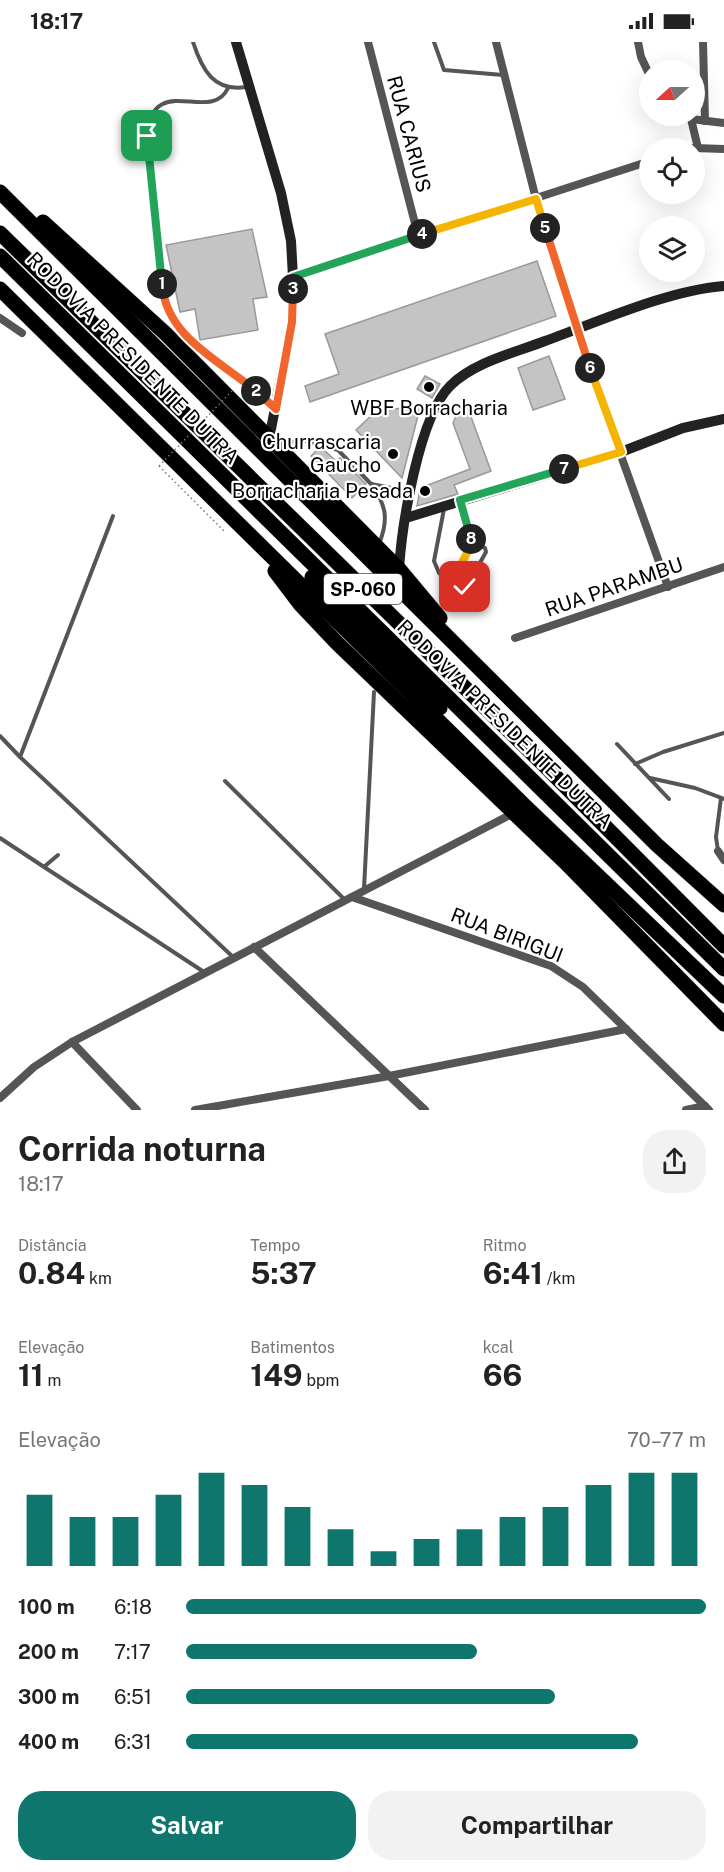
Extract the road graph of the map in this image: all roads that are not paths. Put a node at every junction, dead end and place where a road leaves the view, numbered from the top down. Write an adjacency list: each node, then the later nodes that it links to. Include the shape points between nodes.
1 (194, 42): 12 (lane, via 205,70)
2 (236, 42): 11 (street)
3 (368, 42): 22 (street, RUA CARIUS)
4 (434, 42): 10 (lane, via 444,70)
5 (496, 42): 10 (street)
6 (638, 42): 8 (street)
7 (703, 42): 9 (street)
8 (642, 60)
9 (703, 60)
10 (504, 75): 19 (street)
11 (250, 86): 12 (lane); 24 (street, via 281,193 291,241)
12 (228, 88): 30 (lane, via 224,96 214,101 161,104 152,110 148,121 162,292 172,320 190,340)
13 (705, 121): 14 (street)
14 (724, 123)
15 (705, 148): 16 (street)
16 (724, 149)
17 (639, 165): 19 (street)
18 (0, 192): 20 (highway, RODOVIA PRESIDENTE DUTRA / SP-060)
19 (536, 199): 22 (street); 28 (street)
20 (16, 208): 32 (highway, via 45,223 83,257 166,334); 50 (highway, RODOVIA PRESIDENTE DUTRA / SP-060)
21 (0, 233): 73 (highway, RODOVIA PRESIDENTE DUTRA / SP-060)
22 (418, 235): 24 (street)
23 (0, 256): 33 (highway, RODOVIA PRESIDENTE DUTRA / SP-060)
24 (293, 277): 30 (street, via 292,322)
25 (724, 286): 28 (street, via 678,294)
26 (0, 290): 43 (highway, SP-060)
27 (0, 318): 29 (street)
28 (576, 330): 34 (street); 36 (street, via 466,373 449,386 426,426)
29 (22, 333)
30 (276, 409): 32 (street)
31 (724, 419): 34 (street, via 683,428)
32 (272, 442): 35 (lane, via 304,440 338,450); 44 (highway)
33 (191, 445): 61 (highway, via 207,468 507,776); 76 (highway, RODOVIA PRESIDENTE DUTRA / SP-060)
34 (621, 452): 37 (street); 48 (street)
35 (371, 484): 36 (lane, via 402,490); 44 (lane, via 384,503 385,530)
36 (410, 498): 40 (street)
37 (460, 500): 38 (street); 42 (lane)
38 (445, 505): 40 (street); 47 (lane, via 434,561 439,573)
39 (114, 516): 55 (lane)
40 (406, 518): 41 (street)
41 (402, 541): 44 (street, via 394,548); 46 (street)
42 (471, 541): 47 (lane); 47 (lane, via 486,552 468,584 461,587)
43 (257, 543): 61 (highway, SP-060); 79 (highway, via 290,591 337,643 565,862)
44 (380, 550): 46 (highway)
45 (724, 567): 48 (street, RUA PARAMBU)
46 (399, 569): 50 (highway, via 473,655)
47 (452, 582)
48 (668, 587): 49 (street, RUA PARAMBU)
49 (515, 638)
50 (477, 668): 64 (highway, RODOVIA PRESIDENTE DUTRA / SP-060)
51 (374, 692): 69 (lane)
52 (724, 733): 56 (lane)
53 (0, 736): 55 (lane)
54 (617, 744): 56 (lane)
55 (20, 757): 75 (lane)
56 (635, 764): 57 (lane)
57 (650, 778): 59 (lane, via 696,788); 60 (lane)
58 (225, 781): 71 (lane)
59 (723, 799): 65 (lane, via 716,837)
60 (669, 800)
61 (525, 806): 78 (highway, SP-060)
62 (508, 816): 69 (street)
63 (0, 838): 68 (lane)
64 (657, 845): 70 (highway, via 676,851); 72 (highway, RODOVIA PRESIDENTE DUTRA / SP-060)
65 (718, 851): 67 (street)
66 (58, 855): 68 (lane)
67 (724, 860)
68 (45, 866): 77 (lane)
69 (364, 890): 71 (street)
70 (724, 893)
71 (349, 899): 74 (street); 80 (street, RUA BIRIGUI, via 551,966 583,987)
72 (724, 905)
73 (724, 946)
74 (254, 947): 75 (street); 82 (street)
75 (234, 957): 77 (street)
76 (724, 969)
77 (204, 973): 81 (street)
78 (724, 996)
79 (724, 1024)
80 (626, 1029): 82 (street); 84 (street, RUA BIRIGUI)
81 (72, 1042): 83 (street, via 34,1067); 85 (street)
82 (389, 1076): 86 (street); 87 (street)
83 (0, 1098)
84 (707, 1108): 88 (street)
85 (137, 1110)
86 (195, 1110)
87 (425, 1110)
88 (686, 1110)

